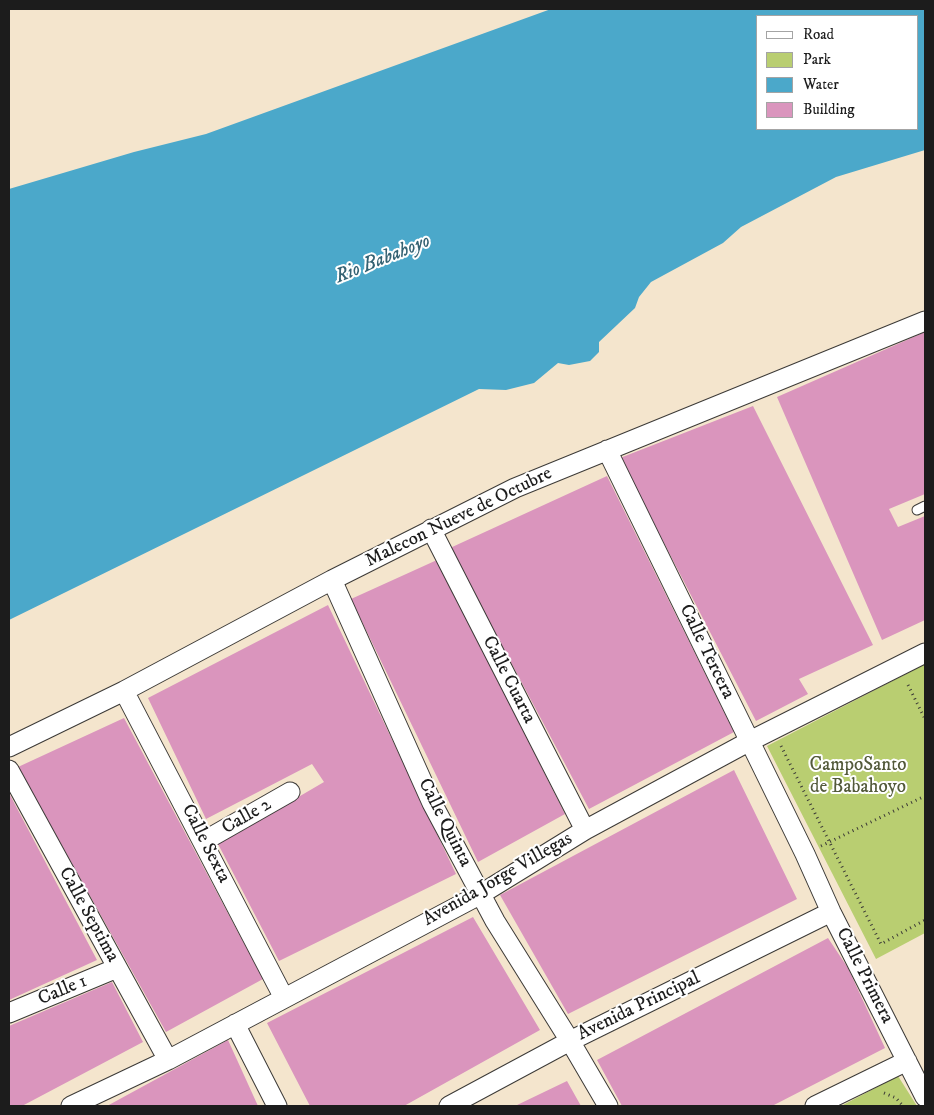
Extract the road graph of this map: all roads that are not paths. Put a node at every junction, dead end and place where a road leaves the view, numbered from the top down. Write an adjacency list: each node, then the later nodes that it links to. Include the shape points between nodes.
1 (925, 321): 2 (street, Malecon Nueve de Octubre)
2 (607, 450): 3 (street, Malecon Nueve de Octubre, via 515,488); 7 (street, Calle Tercera)
3 (431, 529): 4 (street, Malecon Nueve de Octubre); 11 (street, Calle Cuarta)
4 (332, 580): 6 (street, Malecon Nueve de Octubre); 14 (street, Calle Quinta, via 432,803)
5 (925, 653): 7 (street, Avenida Jorge Villegas)
6 (124, 691): 8 (street, Malecon Nueve de Octubre); 12 (street, Calle Sexta)
7 (750, 741): 11 (street, Avenida Jorge Villegas); 13 (street, Calle Tercera)
8 (9, 747)
9 (9, 770): 16 (street, Calle Septima)
10 (290, 792): 12 (street, Calle 2)
11 (585, 830): 14 (street, Avenida Jorge Villegas)
12 (204, 841): 17 (street, Calle Sexta)
13 (805, 854): 15 (street, Calle Primera)
14 (481, 894): 17 (street, Avenida Jorge Villegas); 20 (street, Calle Quinta)
15 (831, 912): 20 (street, Avenida Principal); 22 (street, Calle Primera)
16 (117, 968): 18 (street, Calle 1); 21 (street, Calle Septima)
17 (284, 998): 19 (street, Avenida Jorge Villegas)
18 (9, 1014)
19 (235, 1024): 21 (street, Avenida Jorge Villegas); 25 (street)
20 (570, 1041): 26 (street, Avenida Principal); 27 (street, Calle Quinta)
21 (168, 1060): 24 (street, Avenida Jorge Villegas)
22 (907, 1062): 23 (street, Calle Primera); 28 (street)
23 (925, 1097)
24 (71, 1106)
25 (277, 1106)
26 (449, 1106)
27 (608, 1106)
28 (815, 1106)

